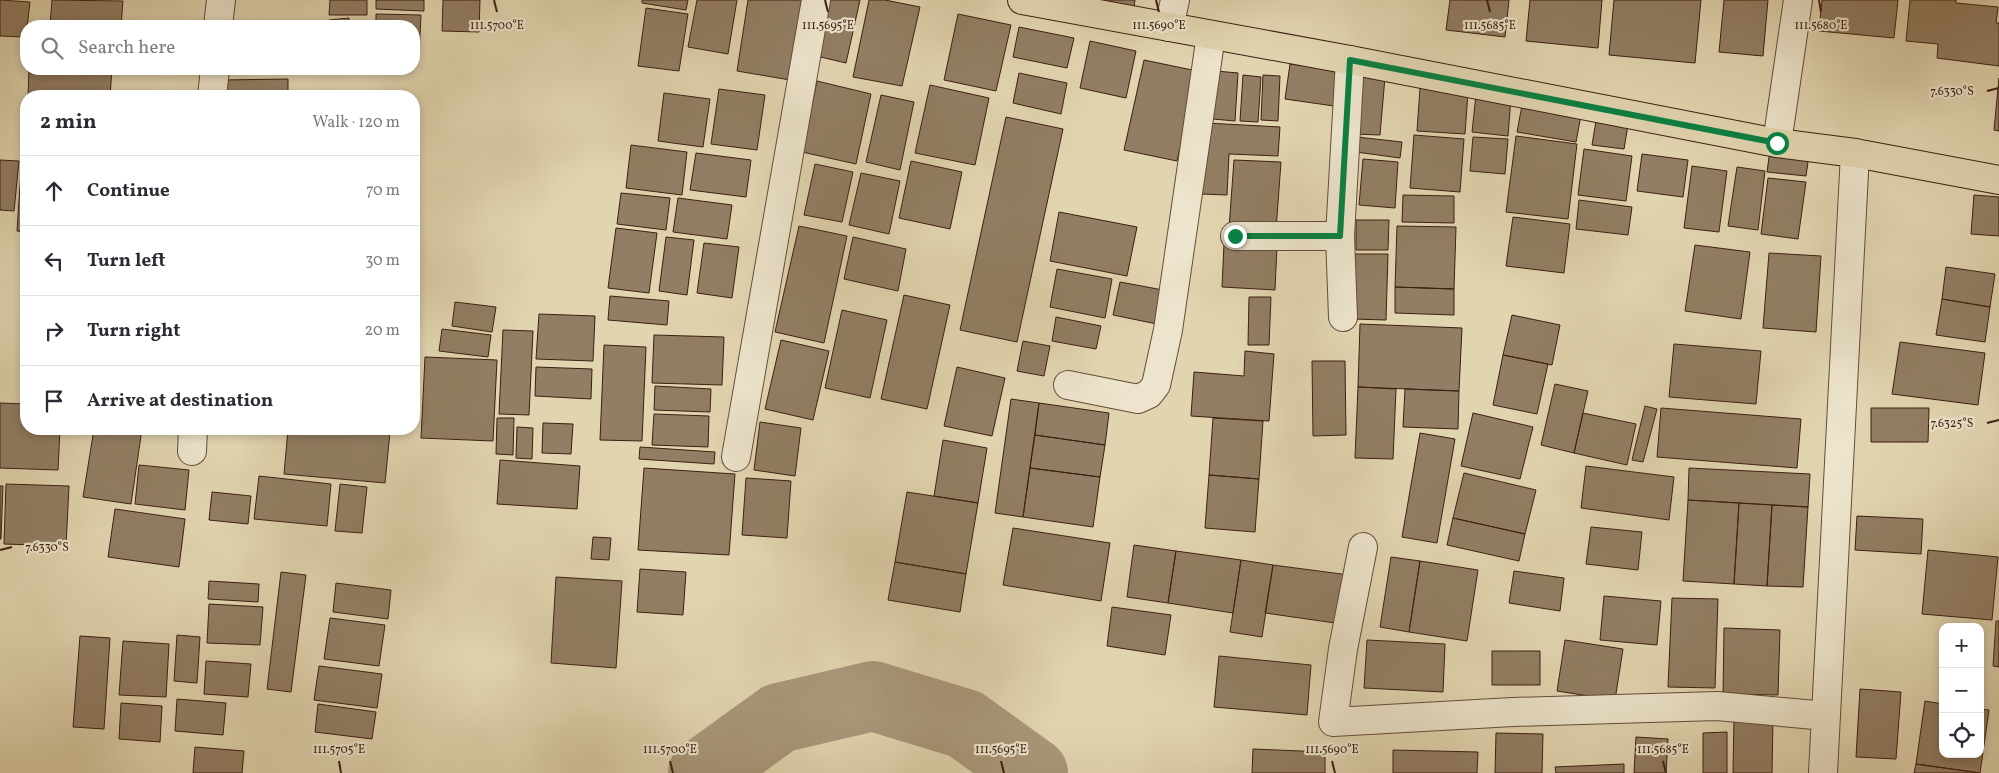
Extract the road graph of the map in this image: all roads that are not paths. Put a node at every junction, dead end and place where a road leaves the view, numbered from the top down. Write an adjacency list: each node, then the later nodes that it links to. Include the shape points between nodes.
1 (221, 0): 6 (street)
2 (816, 0): 19 (street)
3 (1022, 0): 7 (main road)
4 (1175, 0): 7 (street)
5 (1798, 0): 12 (street)
6 (219, 20)
7 (1169, 27): 8 (main road)
8 (1211, 35): 9 (main road); 18 (street, via 1168,330 1156,385 1149,394 1138,399)
9 (1350, 60): 12 (main road); 16 (street)
10 (214, 75): 11 (street)
11 (213, 90)
12 (1777, 143): 13 (main road)
13 (1855, 153): 14 (main road); 21 (street)
14 (1999, 180)
15 (1235, 236): 16 (street)
16 (1340, 236): 17 (street)
17 (1343, 317)
18 (1068, 385)
19 (736, 457)
20 (1363, 547): 21 (street, via 1333,722 1717,706)
21 (1826, 716): 22 (street)
22 (1823, 773)

